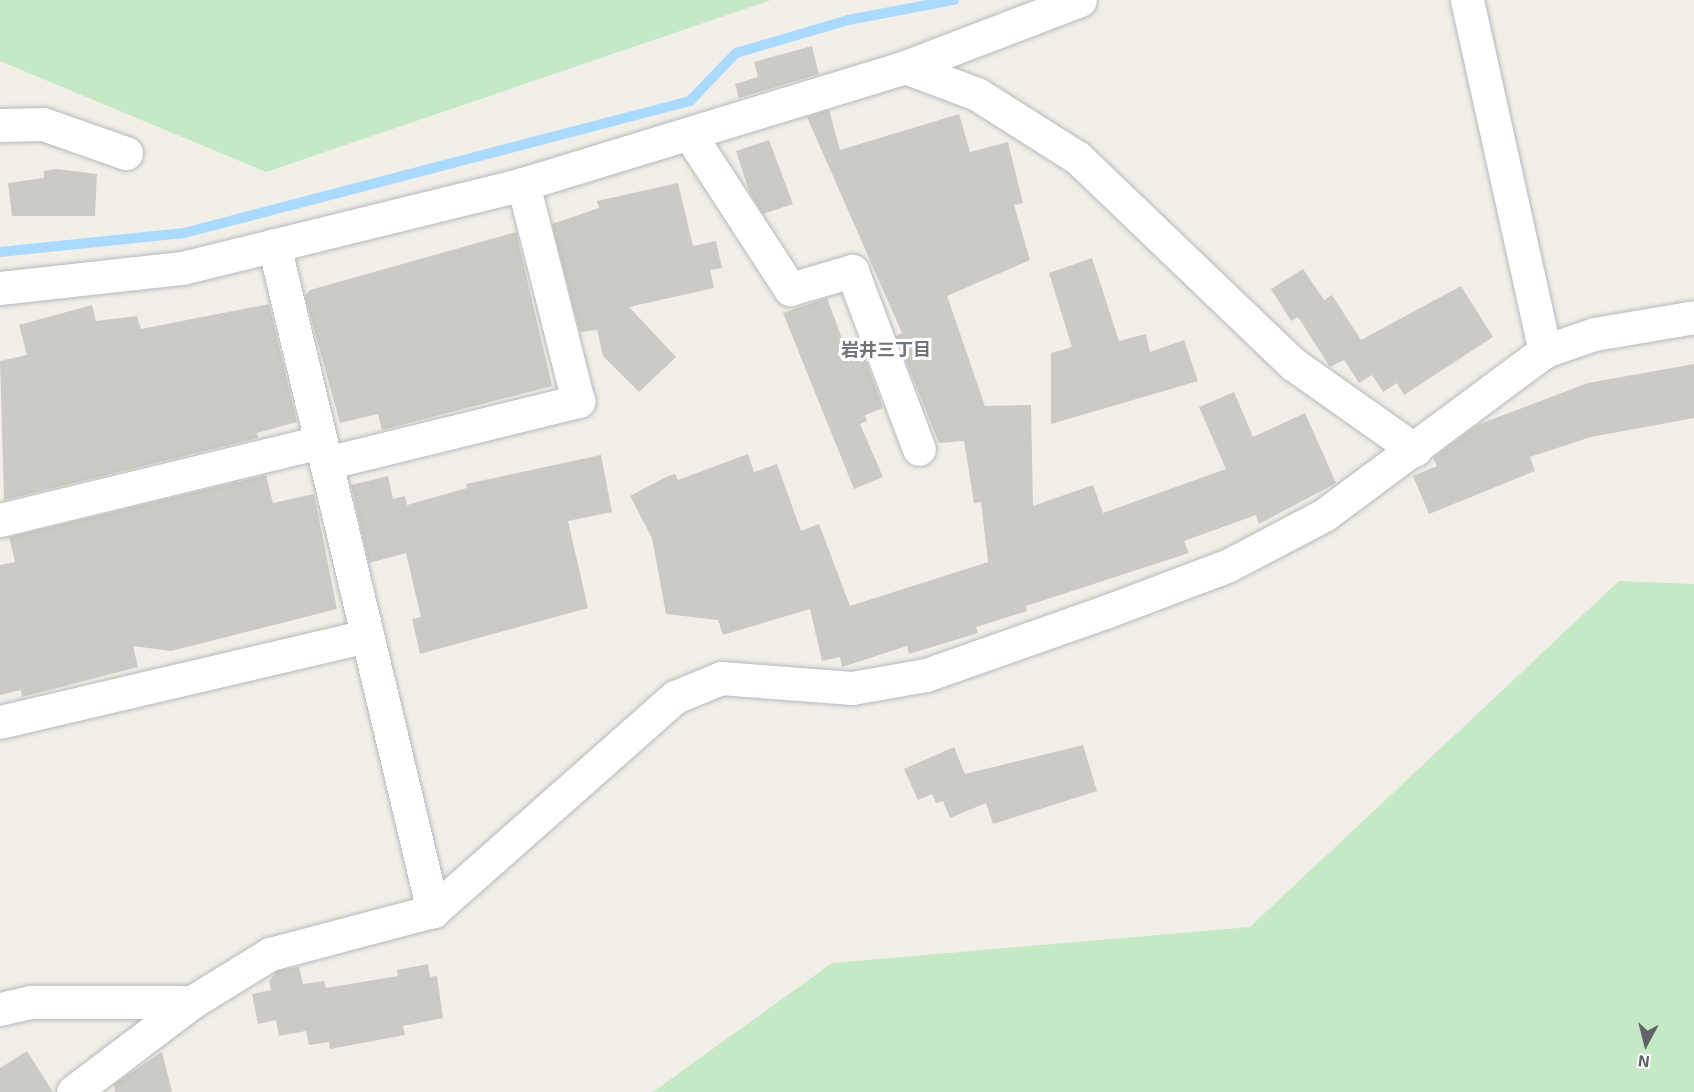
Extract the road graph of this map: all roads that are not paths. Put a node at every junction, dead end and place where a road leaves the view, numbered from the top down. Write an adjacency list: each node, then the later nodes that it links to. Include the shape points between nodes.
1 (1080, 0): 3 (street)
2 (1467, 0): 13 (street)
3 (905, 67): 7 (street); 15 (street, via 977,94 1078,158 1293,364)
4 (0, 104): 5 (street)
5 (43, 124): 6 (street); 8 (street)
6 (0, 125)
7 (690, 135): 9 (street); 14 (street, via 790,290 852,271)
8 (126, 153)
9 (523, 184): 10 (street); 16 (street, via 578,400)
10 (274, 245): 11 (street, via 182,267); 16 (street)
11 (0, 288)
12 (1694, 317): 13 (street, via 1594,334)
13 (1545, 351): 15 (street)
14 (919, 448)
15 (1415, 450): 20 (street, via 1324,515 1227,566 926,675 852,688 721,678 675,697)
16 (324, 452): 17 (street); 18 (street)
17 (0, 520)
18 (367, 636): 19 (street); 20 (street)
19 (0, 722)
20 (433, 911): 21 (street, via 270,954)
21 (192, 1002): 22 (street, via 30,1002); 23 (street)
22 (0, 1009)
23 (73, 1092)

